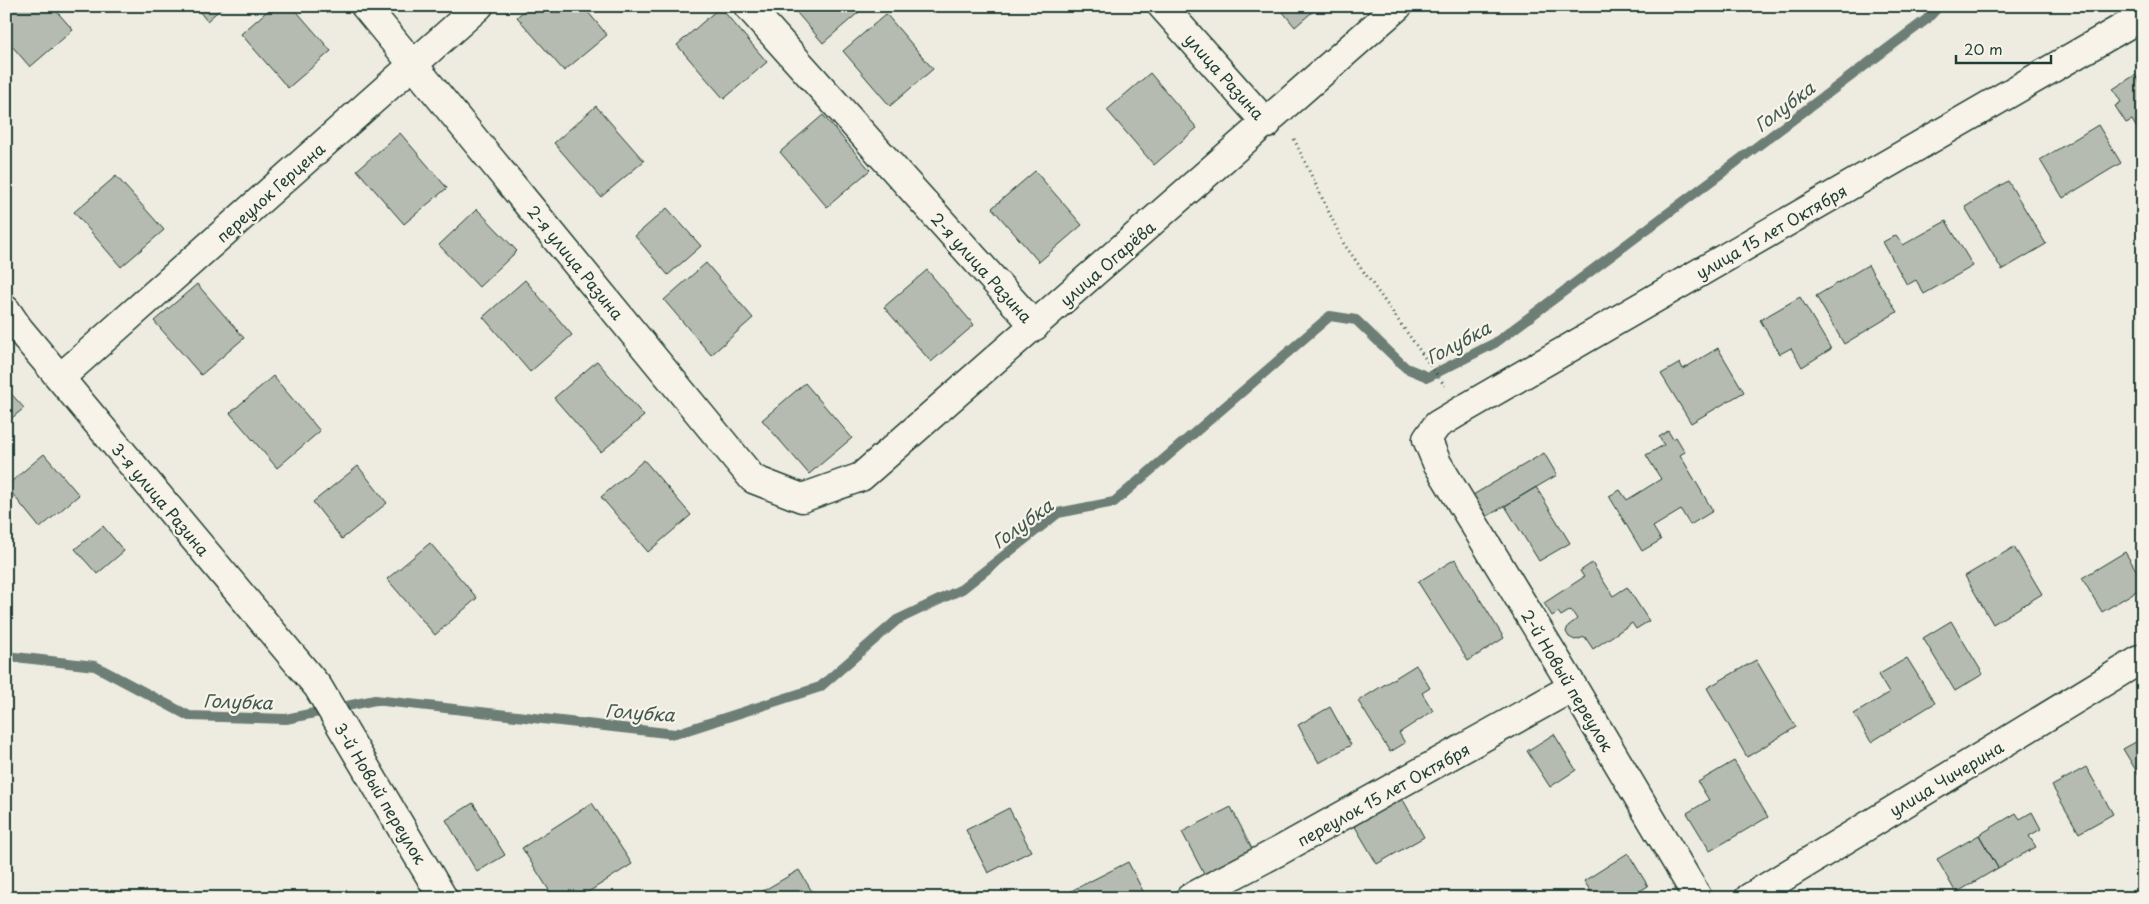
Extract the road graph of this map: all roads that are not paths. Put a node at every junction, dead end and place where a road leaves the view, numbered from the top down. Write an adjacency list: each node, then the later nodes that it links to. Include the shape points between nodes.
1 (365, 6): 7 (street, 2-я улица Разина)
2 (479, 6): 7 (street, переулок Герцена)
3 (748, 6): 10 (street, 2-я улица Разина)
4 (1162, 6): 8 (street, улица Разина)
5 (1398, 6): 8 (street, улица Огарёва)
6 (2143, 16): 12 (street, улица 15 лет Октября, via 1437,425 1427,439)
7 (415, 64): 11 (street, переулок Герцена); 13 (street, 2-я улица Разина, via 753,479)
8 (1274, 117): 10 (street, улица Огарёва)
9 (6, 310): 11 (street, 3-я улица Разина)
10 (1035, 326): 13 (street, улица Огарёва, via 861,478)
11 (60, 378): 15 (street, 3-я улица Разина)
12 (1437, 463): 16 (street, 2-й Новый переулок)
13 (802, 498)
14 (2143, 658): 20 (street, улица Чичерина)
15 (318, 687): 17 (street, 3-й Новый переулок)
16 (1574, 687): 18 (street, переулок 15 лет Октября); 19 (street, 2-й Новый переулок)
17 (444, 898)
18 (1190, 898)
19 (1698, 898)
20 (1749, 898)

